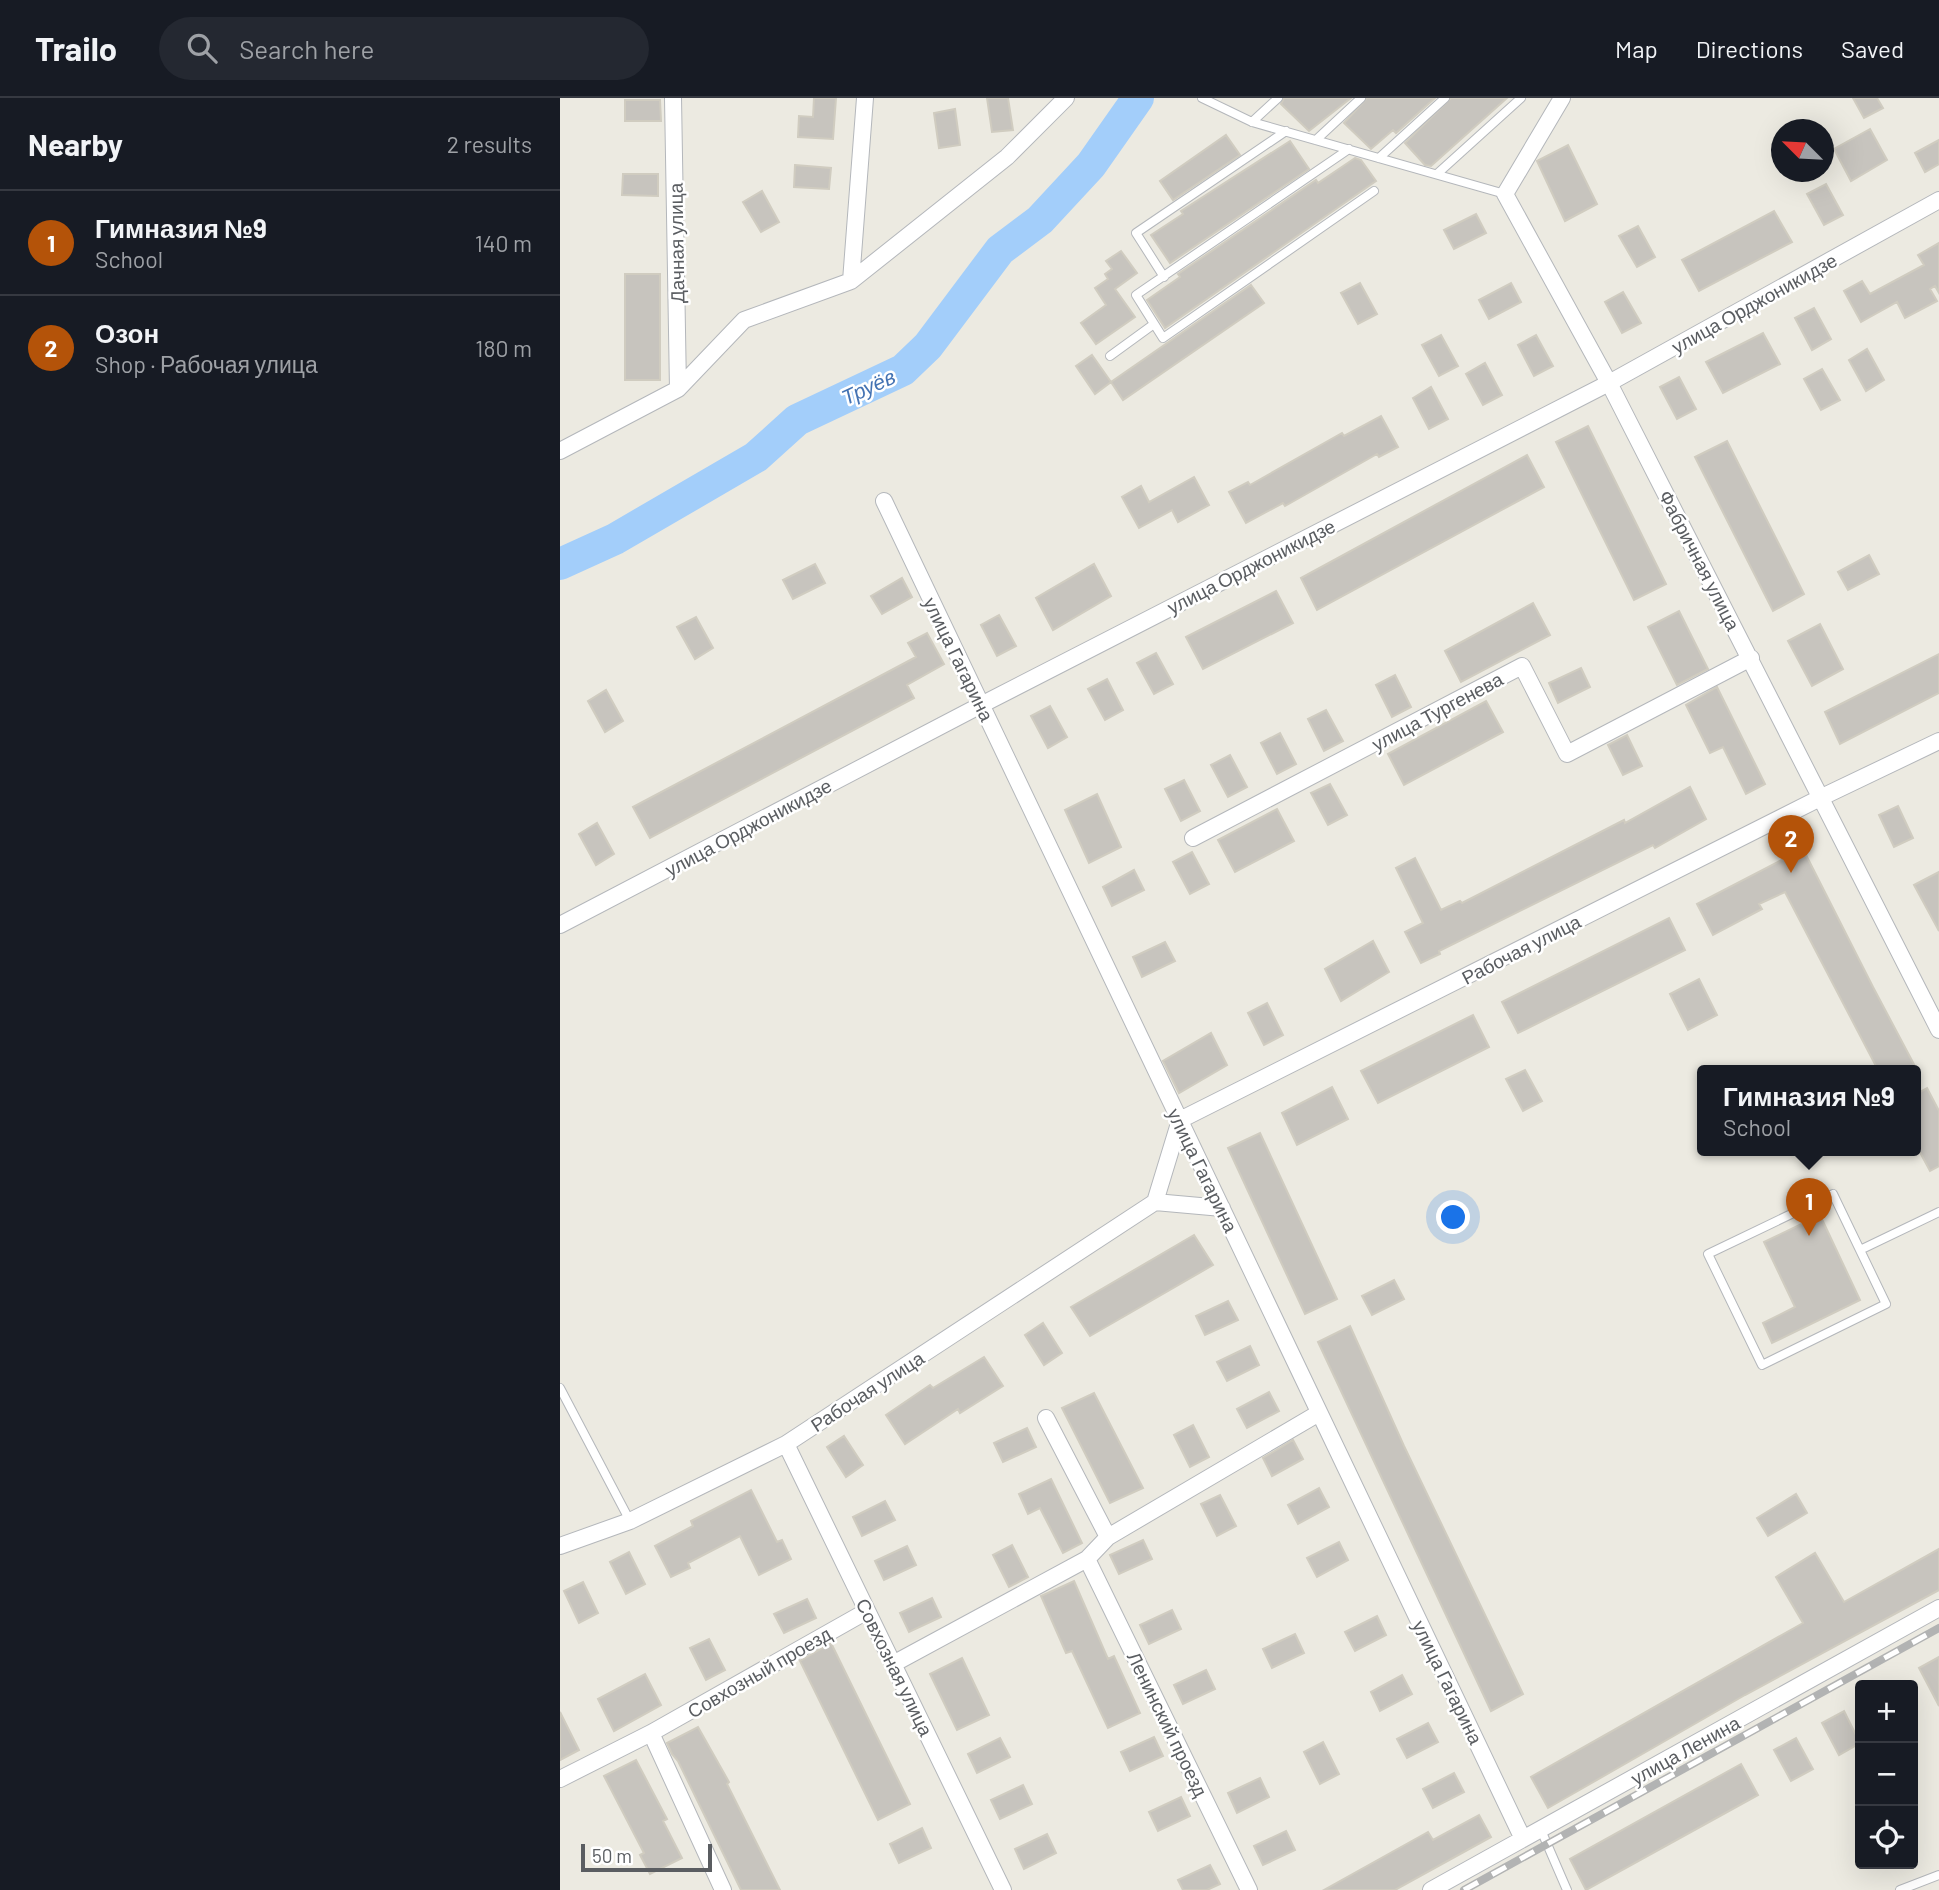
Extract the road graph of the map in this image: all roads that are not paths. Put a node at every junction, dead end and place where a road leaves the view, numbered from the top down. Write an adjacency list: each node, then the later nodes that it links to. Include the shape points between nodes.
1 (673, 98): 24 (street, Дачная улица)
2 (866, 98): 20 (street)
3 (1066, 98): 20 (street, via 1007,157)
4 (1202, 98): 10 (lane)
5 (1278, 98): 10 (lane)
6 (1361, 98): 12 (lane)
7 (1445, 98): 14 (lane)
8 (1521, 98): 15 (lane)
9 (1562, 98): 17 (street)
10 (1252, 121): 11 (lane)
11 (1286, 131): 12 (lane); 19 (lane, via 1136,233)
12 (1316, 140): 13 (lane)
13 (1349, 149): 14 (lane); 19 (lane)
14 (1379, 158): 15 (lane)
15 (1437, 174): 17 (lane)
16 (1374, 191): 21 (lane, via 1163,338)
17 (1505, 194): 23 (street, Фабричная улица)
18 (1939, 200): 23 (street, улица Орджоникидзе)
19 (1164, 277): 21 (lane, via 1136,295)
20 (851, 281): 24 (street, via 744,320)
21 (1154, 324): 22 (lane)
22 (1110, 356)
23 (1609, 383): 27 (street, Фабричная улица); 28 (street, улица Орджоникидзе)
24 (678, 389): 25 (street)
25 (560, 451)
26 (884, 501): 28 (street, улица Гагарина)
27 (1751, 658): 30 (street, Фабричная улица); 31 (street, улица Тургенева, via 1567,754 1522,666)
28 (981, 705): 32 (street, улица Орджоникидзе); 34 (street, улица Гагарина)
29 (1939, 741): 30 (street, Рабочая улица)
30 (1822, 797): 33 (street, Фабричная улица); 34 (street, Рабочая улица)
31 (1193, 838)
32 (560, 925)
33 (1939, 1030)
34 (1180, 1120): 35 (street); 36 (street, улица Гагарина)
35 (1155, 1202): 36 (street); 42 (street, Рабочая улица)
36 (1222, 1208): 40 (street, улица Гагарина)
37 (1939, 1212): 38 (lane)
38 (1860, 1250): 38 (lane, via 1886,1304 1762,1365 1709,1254 1833,1194)
39 (560, 1388): 43 (lane)
40 (1319, 1413): 44 (street); 53 (street, улица Гагарина)
41 (1046, 1418): 44 (street)
42 (786, 1444): 43 (street, Рабочая улица); 48 (street, Совхозная улица)
43 (631, 1521): 45 (street, Рабочая улица)
44 (1108, 1537): 46 (street)
45 (560, 1546)
46 (1087, 1559): 49 (street); 57 (street, Ленинский проезд)
47 (1939, 1608): 52 (street, улица Ленина)
48 (867, 1611): 49 (street, Совхозная улица); 50 (street, Совхозный проезд)
49 (893, 1664): 56 (street, Совхозная улица)
50 (651, 1733): 51 (street, Совхозный проезд); 55 (street)
51 (560, 1779)
52 (1541, 1830): 53 (street, улица Ленина); 59 (lane)
53 (1523, 1839): 58 (street, улица Ленина)
54 (1939, 1875): 60 (lane)
55 (723, 1890)
56 (1003, 1890)
57 (1249, 1890)
58 (1431, 1890)
59 (1567, 1890)
60 (1900, 1890)

